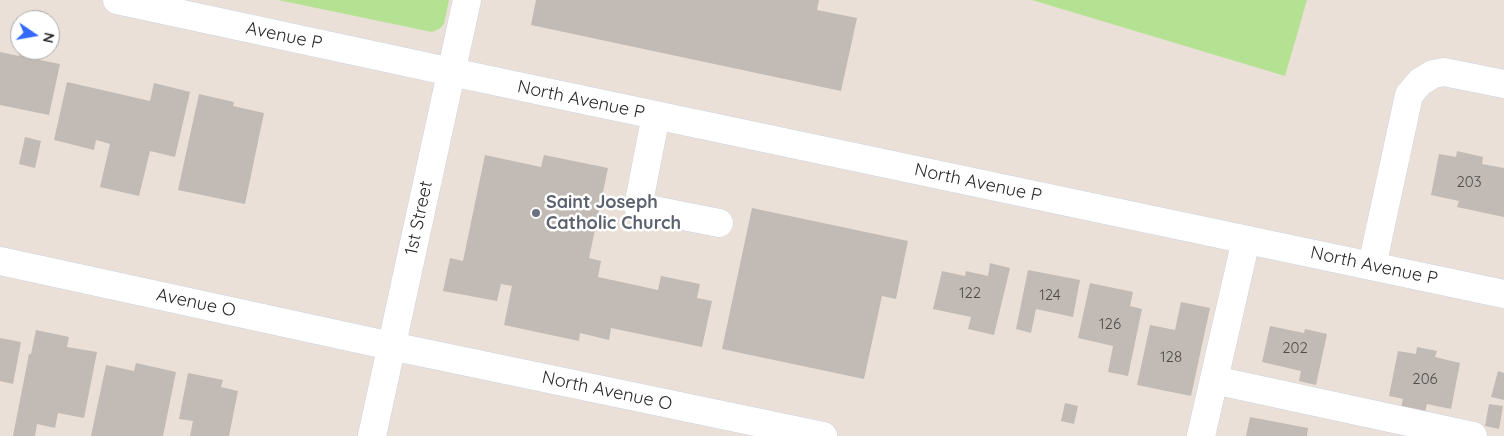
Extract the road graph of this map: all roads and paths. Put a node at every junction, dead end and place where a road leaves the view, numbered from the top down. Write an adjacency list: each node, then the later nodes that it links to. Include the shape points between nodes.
1 (117, 0): 3 (street, Avenue P)
2 (467, 0): 3 (street, 1st Street)
3 (451, 72): 5 (street, North Avenue P); 11 (street, 1st Street)
4 (1504, 84): 9 (street, via 1444,72 1420,82 1408,95)
5 (656, 116): 6 (street, via 638,207); 7 (street, North Avenue P)
6 (719, 223)
7 (1246, 240): 9 (street, North Avenue P); 12 (street)
8 (0, 261): 11 (street, Avenue O)
9 (1372, 266): 10 (street, North Avenue P)
10 (1504, 294)
11 (391, 346): 13 (street, 1st Street); 14 (street, North Avenue O)
12 (1214, 380): 15 (street); 16 (street)
13 (372, 436)
14 (823, 436)
15 (1201, 436)
16 (1473, 436)

